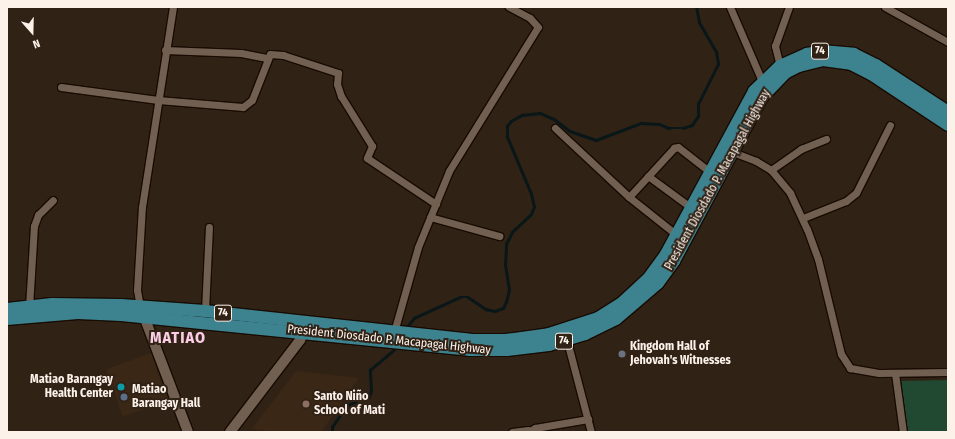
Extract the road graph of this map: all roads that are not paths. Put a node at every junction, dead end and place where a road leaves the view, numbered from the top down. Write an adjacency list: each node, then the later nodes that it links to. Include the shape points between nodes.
1 (173, 7): 7 (street)
2 (509, 7): 24 (street, via 530,18 538,27 469,136 449,171)
3 (730, 7): 10 (street)
4 (789, 7): 9 (street, via 775,46)
5 (885, 7): 6 (street)
6 (948, 42)
7 (165, 50): 8 (street, via 241,53); 12 (street)
8 (267, 58): 12 (street, via 252,100 243,107); 24 (street, via 270,54 283,55 338,74 337,84 341,96 372,146 366,158)
9 (780, 66): 10 (main road, President Diosdado P. Macapagal Highway / 74); 13 (main road, President Diosdado P. Macapagal Highway / 74, via 807,54 822,51 854,54 876,65)
10 (762, 81): 18 (main road, President Diosdado P. Macapagal Highway / 74)
11 (61, 87): 12 (street)
12 (158, 100): 35 (street, via 139,247 136,290)
13 (948, 112)
14 (890, 125): 27 (street, via 856,193 846,201)
15 (948, 125): 18 (main road, President Diosdado P. Macapagal Highway / 74, via 871,74 850,64 823,60 799,66 776,80)
16 (555, 128): 22 (street)
17 (826, 139): 19 (street, via 801,149)
18 (727, 150): 19 (street); 20 (main road, President Diosdado P. Macapagal Highway / 74); 25 (main road, President Diosdado P. Macapagal Highway / 74)
19 (771, 170): 27 (street, via 790,193)
20 (710, 172): 21 (street, via 676,147); 25 (main road, President Diosdado P. Macapagal Highway / 74)
21 (648, 176): 22 (street); 25 (street)
22 (629, 198): 29 (street)
23 (53, 200): 32 (street, via 38,215 34,226)
24 (436, 204): 26 (street)
25 (695, 210): 29 (main road, President Diosdado P. Macapagal Highway / 74); 31 (main road, President Diosdado P. Macapagal Highway / 74, via 667,271)
26 (430, 217): 30 (street); 38 (street, via 407,281)
27 (803, 218): 41 (street, via 818,259 846,363 850,368 861,371)
28 (209, 227): 34 (street)
29 (677, 235): 31 (main road, President Diosdado P. Macapagal Highway / 74)
30 (500, 236)
31 (643, 291): 39 (main road, President Diosdado P. Macapagal Highway / 74, via 609,323)
32 (29, 307): 33 (main road, President Diosdado P. Macapagal Highway / 74); 35 (main road, President Diosdado P. Macapagal Highway / 74, via 77,304)
33 (7, 309)
34 (205, 311): 35 (main road, President Diosdado P. Macapagal Highway / 74); 37 (main road, President Diosdado P. Macapagal Highway / 74)
35 (142, 312): 36 (main road, President Diosdado P. Macapagal Highway / 74, via 78,313); 37 (main road, President Diosdado P. Macapagal Highway / 74); 44 (street)
36 (7, 319)
37 (305, 327): 38 (main road, President Diosdado P. Macapagal Highway / 74); 39 (main road, President Diosdado P. Macapagal Highway / 74, via 483,351 522,349); 45 (street)
38 (394, 332): 39 (main road, President Diosdado P. Macapagal Highway / 74, via 495,341)
39 (565, 335): 42 (street)
40 (948, 372): 41 (street)
41 (895, 373): 48 (street)
42 (588, 419): 43 (street); 47 (street)
43 (528, 431): 46 (street)
44 (188, 432)
45 (230, 432)
46 (512, 432)
47 (591, 432)
48 (903, 432)

